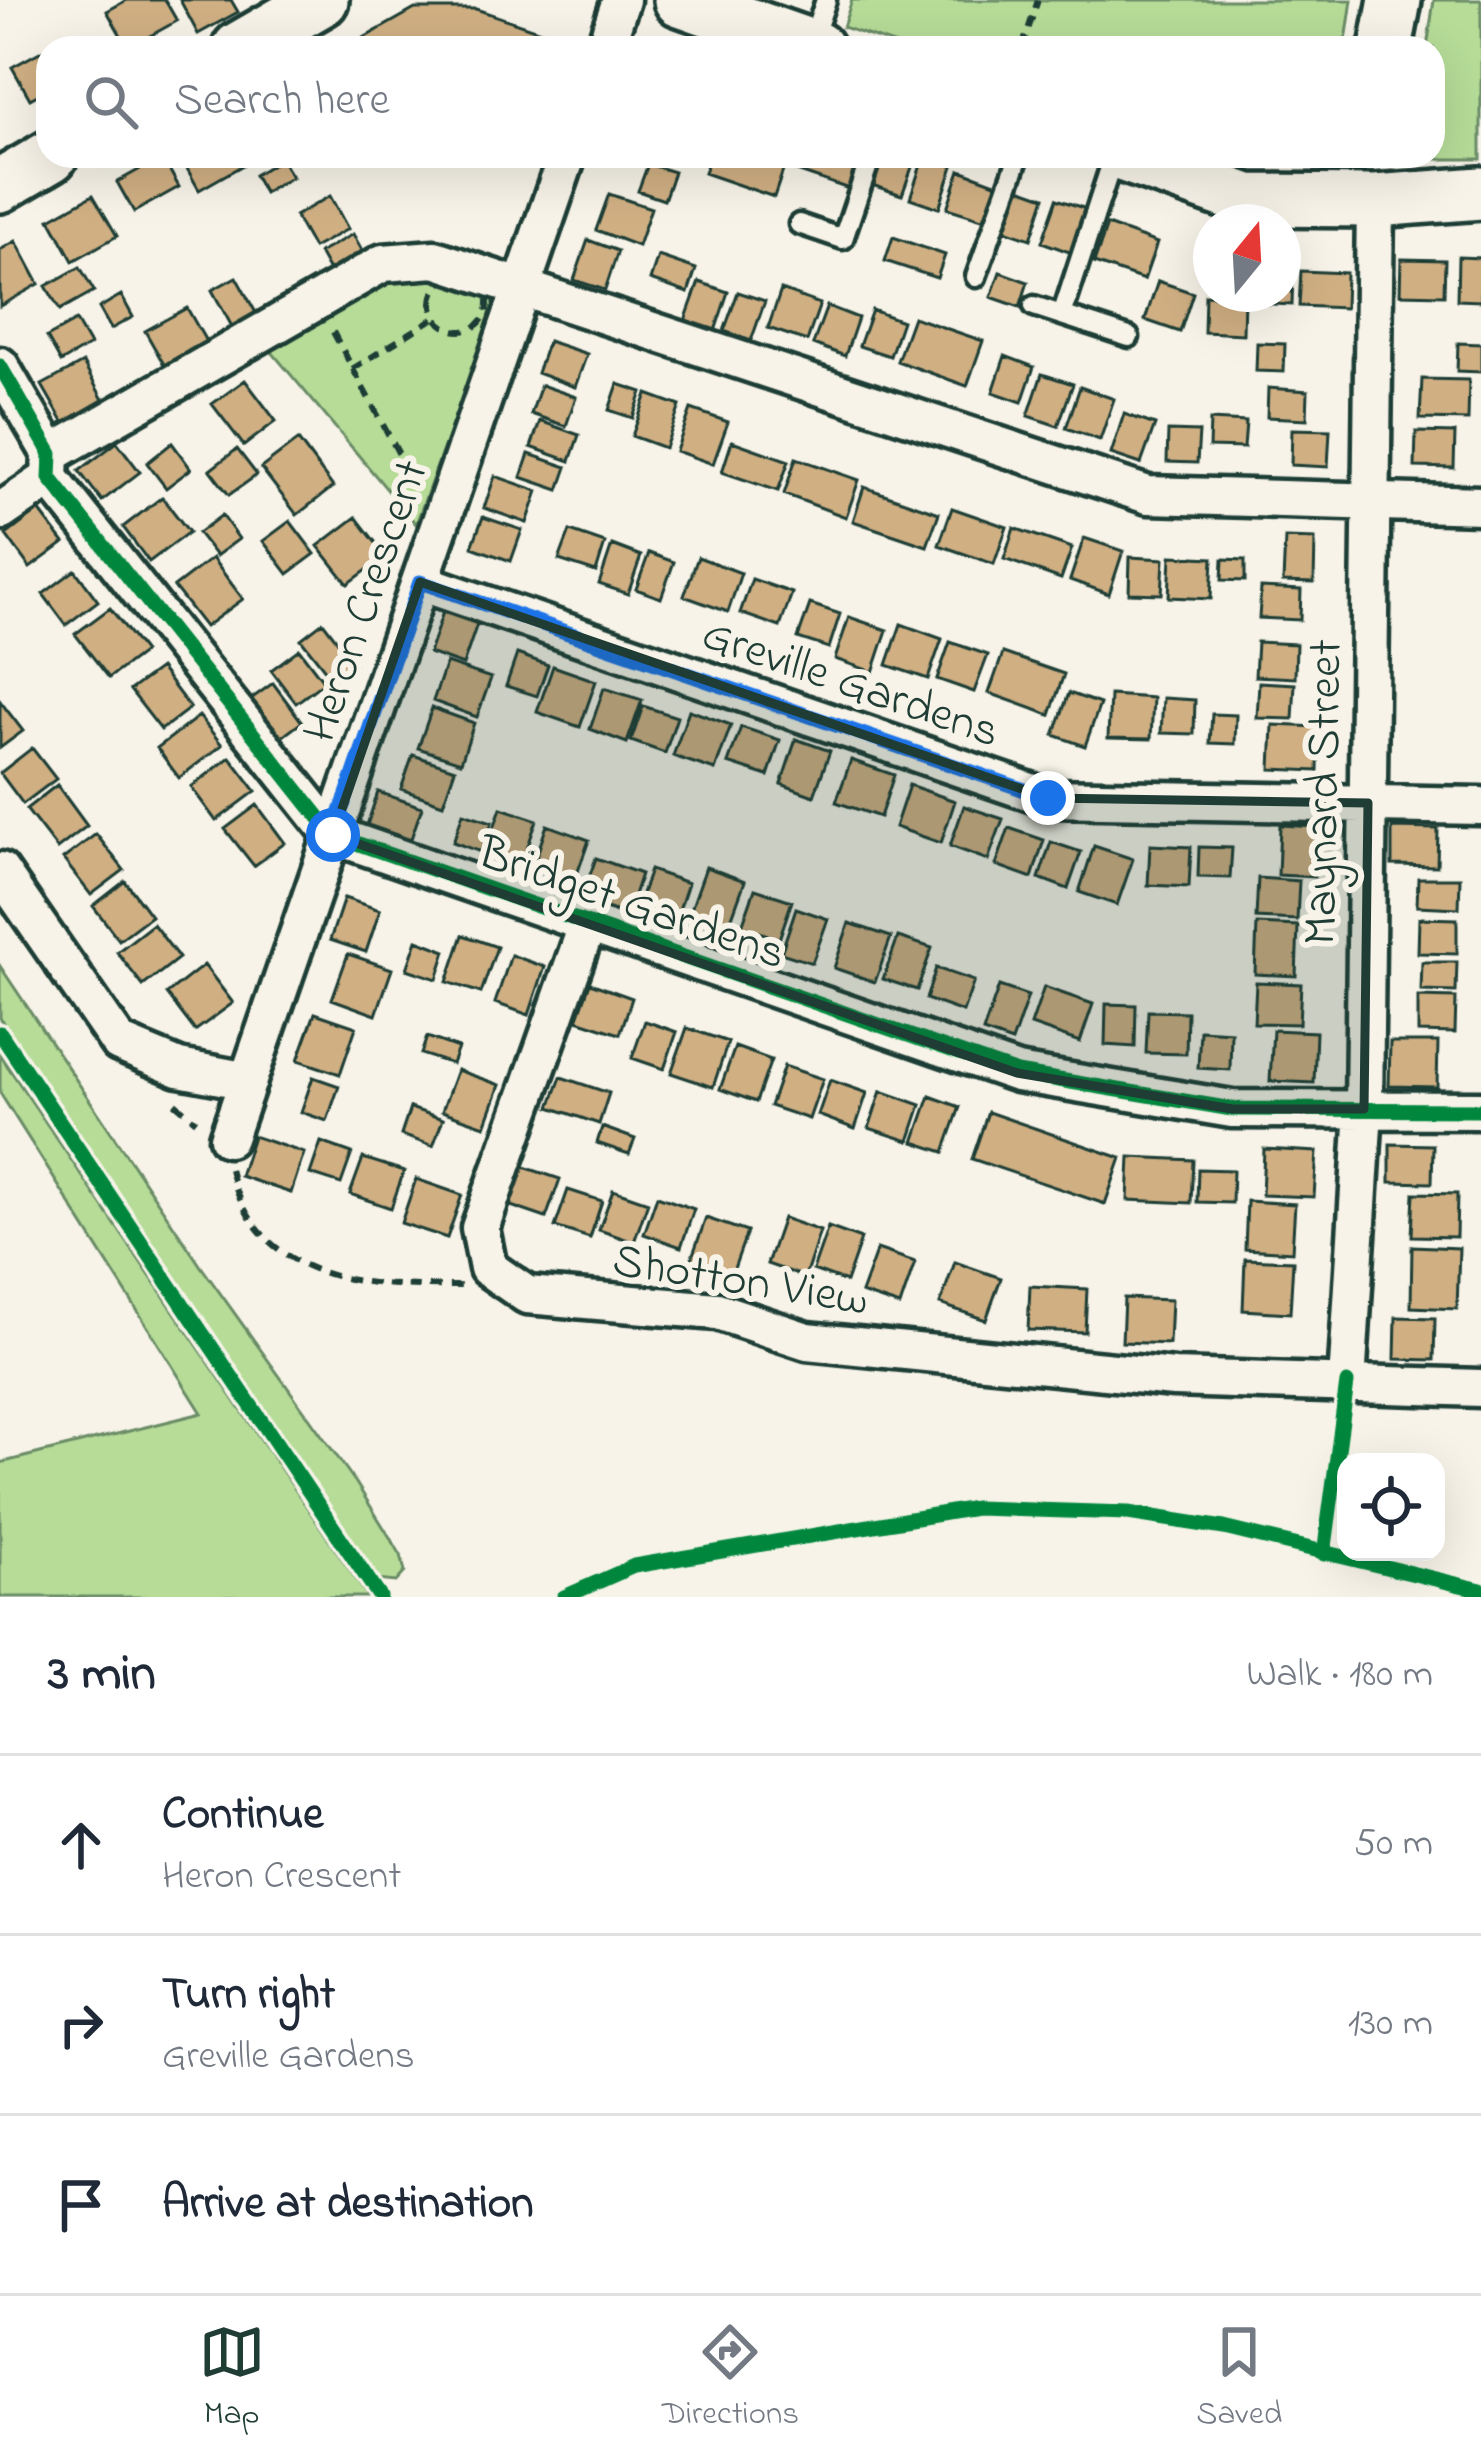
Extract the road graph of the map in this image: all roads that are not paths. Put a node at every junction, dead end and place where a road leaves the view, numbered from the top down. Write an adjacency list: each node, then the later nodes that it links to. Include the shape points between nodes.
1 (322, 0): 6 (street)
2 (621, 0): 7 (street)
3 (680, 0): 5 (street)
4 (1395, 0): 8 (street)
5 (818, 31)
6 (259, 36)
7 (609, 36)
8 (1388, 36)
9 (36, 165): 16 (street)
10 (563, 168): 20 (street, Heron Crescent)
11 (867, 168): 18 (lane, via 843,239)
12 (1015, 168): 19 (lane)
13 (1110, 168): 22 (lane)
14 (1158, 168): 15 (street, via 1248,200)
15 (1376, 179): 17 (street); 26 (street, Maynard Street)
16 (0, 186)
17 (1481, 193)
18 (799, 224)
19 (976, 277)
20 (522, 287): 25 (street, via 435,259 382,263); 26 (street, via 1148,495); 29 (street, Heron Crescent)
21 (1034, 306): 22 (lane)
22 (1062, 315): 23 (lane)
23 (1129, 338)
24 (0, 366): 25 (street)
25 (51, 466): 28 (street); 32 (street)
26 (1371, 501): 27 (street); 30 (street, Maynard Street)
27 (1481, 505)
28 (0, 512)
29 (420, 582): 30 (street, Greville Gardens, via 1048,798); 32 (street, Heron Crescent)
30 (1368, 803): 31 (street, Greville Gardens); 36 (street, Maynard Street)
31 (1481, 806)
32 (333, 835): 34 (street, Bridget Gardens); 35 (street, Heron Crescent)
33 (0, 871): 35 (street, via 119,1043 179,1068)
34 (587, 926): 36 (street, Bridget Gardens, via 1017,1073 1232,1109); 39 (street, Shotton View, via 480,1228 488,1268 527,1295 717,1312 807,1341 1174,1378)
35 (248, 1082): 38 (street, Heron Crescent)
36 (1364, 1109): 37 (street, Bridget Gardens); 39 (street, Maynard Street)
37 (1481, 1109)
38 (228, 1138)
39 (1347, 1383): 40 (street)
40 (1481, 1388)

